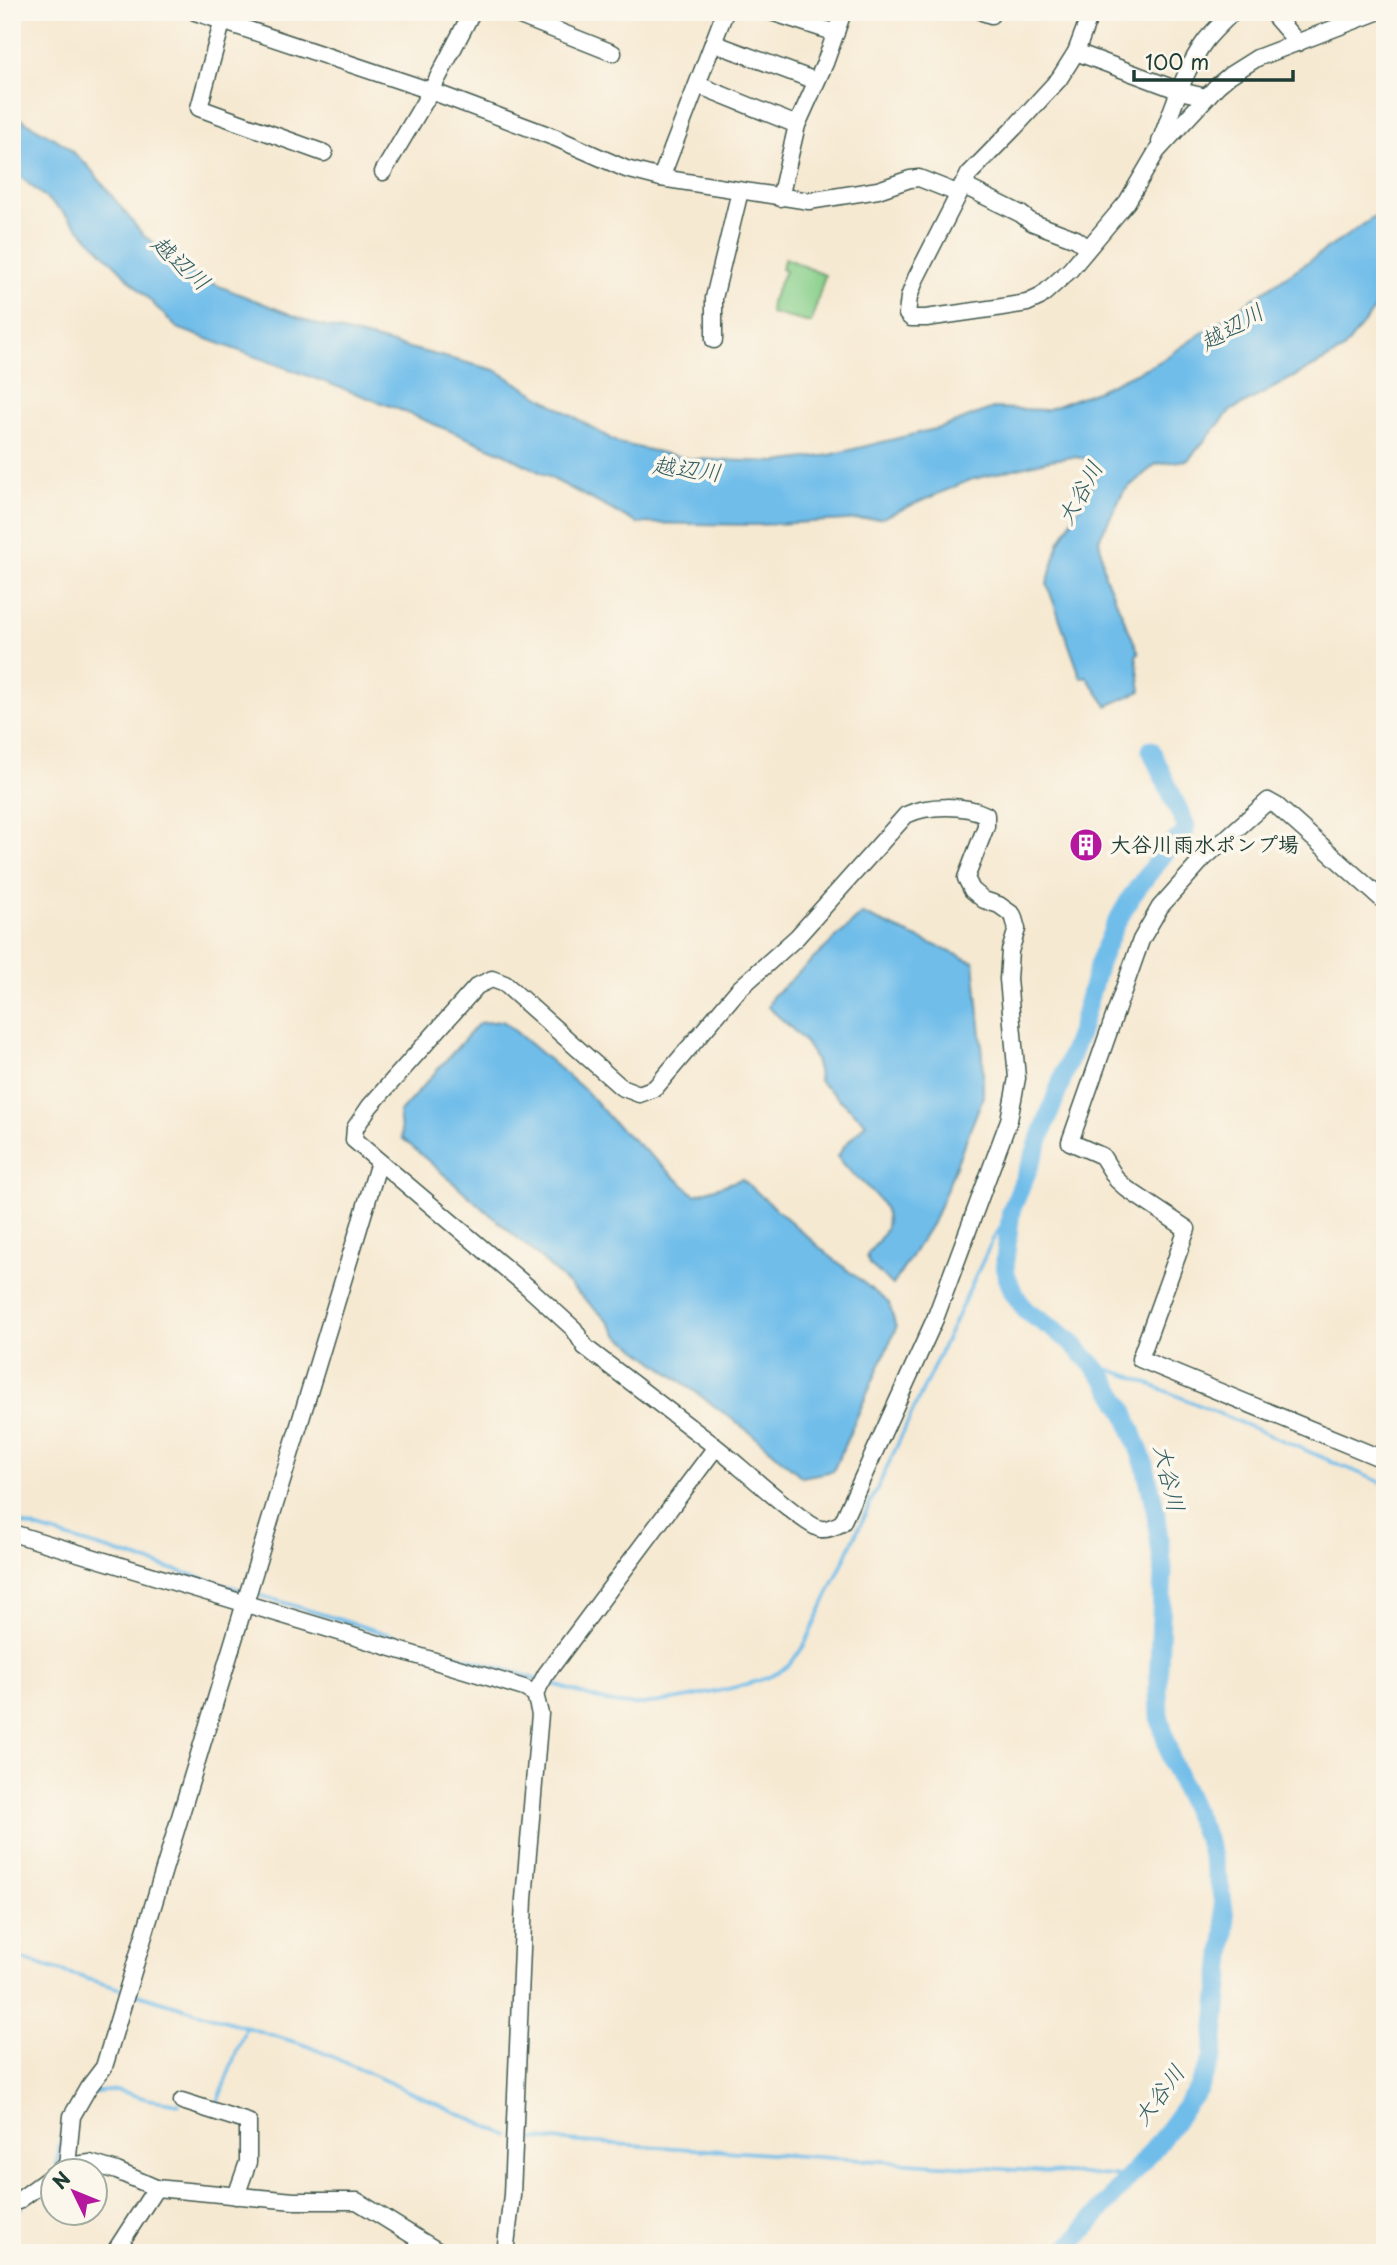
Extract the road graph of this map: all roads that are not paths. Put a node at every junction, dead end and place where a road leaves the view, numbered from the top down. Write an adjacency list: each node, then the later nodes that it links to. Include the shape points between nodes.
1 (195, 12): 11 (street)
2 (472, 12): 19 (street)
3 (510, 12): 16 (street)
4 (725, 12): 13 (street)
5 (771, 12): 12 (street)
6 (843, 12): 12 (street)
7 (1091, 12): 15 (street)
8 (1233, 12): 20 (street, via 1206,40)
9 (1271, 12): 14 (street)
10 (1371, 14): 14 (street)
11 (224, 17): 19 (street); 24 (street, via 199,108)
12 (836, 33): 17 (street)
13 (713, 43): 17 (street); 18 (street)
14 (1298, 43): 21 (street, via 1257,58)
15 (1076, 52): 20 (street); 27 (street, via 1049,90 977,164)
16 (613, 53)
17 (816, 81): 22 (street)
18 (698, 85): 22 (street); 26 (street)
19 (431, 91): 25 (street); 26 (street, via 626,169)
20 (1180, 91): 21 (street); 23 (street)
21 (1206, 97): 23 (street)
22 (797, 125): 29 (street)
23 (1157, 151): 30 (street, via 1127,202)
24 (324, 153)
25 (383, 172)
26 (661, 178): 28 (street)
27 (960, 189): 29 (street, via 919,178 809,201); 30 (street); 30 (street, via 916,278 907,307 911,318 1027,303 1054,286)
28 (740, 191): 29 (street); 31 (street, via 714,298)
29 (780, 198)
30 (1088, 248)
31 (714, 340)
32 (1385, 902): 35 (street, via 1268,801 1202,860 1160,907 1141,940 1070,1142 1102,1156 1126,1189 1187,1229 1140,1359)
33 (379, 1162): 34 (street, via 530,1288 574,1329 586,1347); 34 (street, via 354,1140 355,1128 477,986 492,979 505,984 621,1087 646,1092 655,1088 739,989 797,937 906,815 915,810 962,808 986,815 966,878 984,900 1013,915 1017,929 1008,979 1017,1078 1009,1120 935,1318 842,1523 819,1529); 37 (street)
34 (716, 1447): 38 (street)
35 (1385, 1460)
36 (12, 1534): 37 (street)
37 (245, 1604): 38 (street); 40 (street, via 104,2067 72,2116)
38 (535, 1694): 48 (street, via 540,1714 524,1899 512,2195)
39 (182, 2101): 44 (street, via 248,2122 248,2161)
40 (66, 2156)
41 (108, 2168): 43 (street)
42 (38, 2187): 45 (street)
43 (156, 2188): 44 (street); 46 (street)
44 (236, 2196): 47 (street, via 357,2201)
45 (12, 2203)
46 (114, 2253)
47 (441, 2253)
48 (505, 2253)

